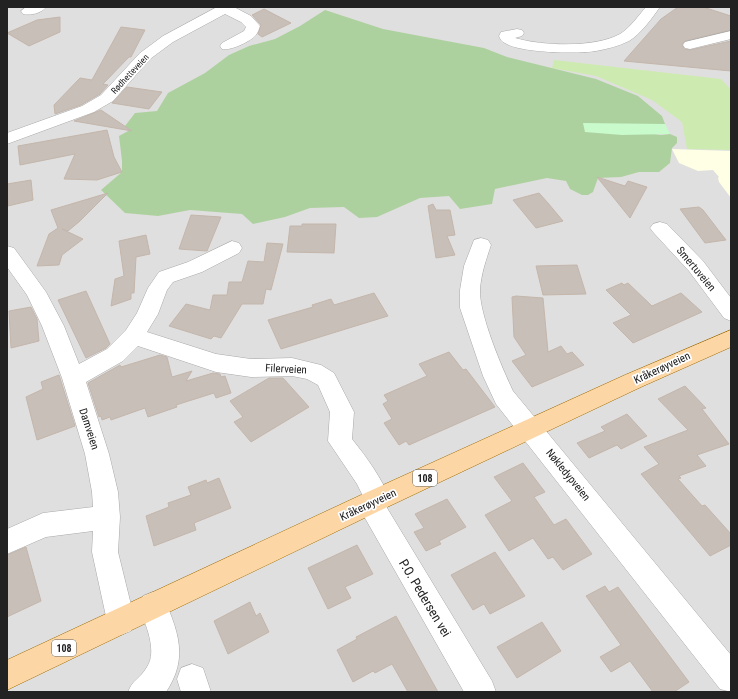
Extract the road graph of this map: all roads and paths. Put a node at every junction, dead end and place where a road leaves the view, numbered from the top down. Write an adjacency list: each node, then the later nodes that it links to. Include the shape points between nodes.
1 (653, 7): 3 (street, via 626,36 599,46 563,48 513,42 506,37)
2 (225, 8): 6 (street, via 246,19 253,26 250,33); 7 (street, Rødhetteveien, via 168,39 145,56 107,98 88,109)
3 (518, 33)
4 (731, 35): 5 (street)
5 (690, 45)
6 (227, 46)
7 (7, 139)
8 (660, 228): 12 (street, Smertuveien, via 696,266)
9 (481, 245): 16 (street, Nøkledypveien, via 470,290 471,308 494,376 504,397)
10 (232, 248): 13 (street, via 195,267 166,277)
11 (10, 261): 15 (street, Damveien, via 36,292 53,326)
12 (731, 312)
13 (134, 336): 15 (street, via 115,355); 17 (street, Filerveien, via 216,363 251,368 292,367 313,371 326,378 342,412 340,441 366,476)
14 (731, 338): 16 (main road, Kråkerøyveien / 108)
15 (73, 378): 18 (street, Damveien, via 97,454)
16 (530, 429): 17 (main road, Kråkerøyveien / 108); 23 (street, Nøkledypveien)
17 (374, 502): 20 (main road, Kråkerøyveien / 108); 25 (street, P.O. Pedersen vei)
18 (107, 517): 19 (street, via 43,524); 21 (street, Damveien, via 105,552)
19 (7, 542)
20 (153, 606): 21 (main road, Kråkerøyveien / 108); 24 (street, via 166,652 162,669 151,687)
21 (121, 621): 22 (main road, Kråkerøyveien / 108)
22 (7, 675)
23 (731, 678)
24 (143, 692)
25 (481, 692)

